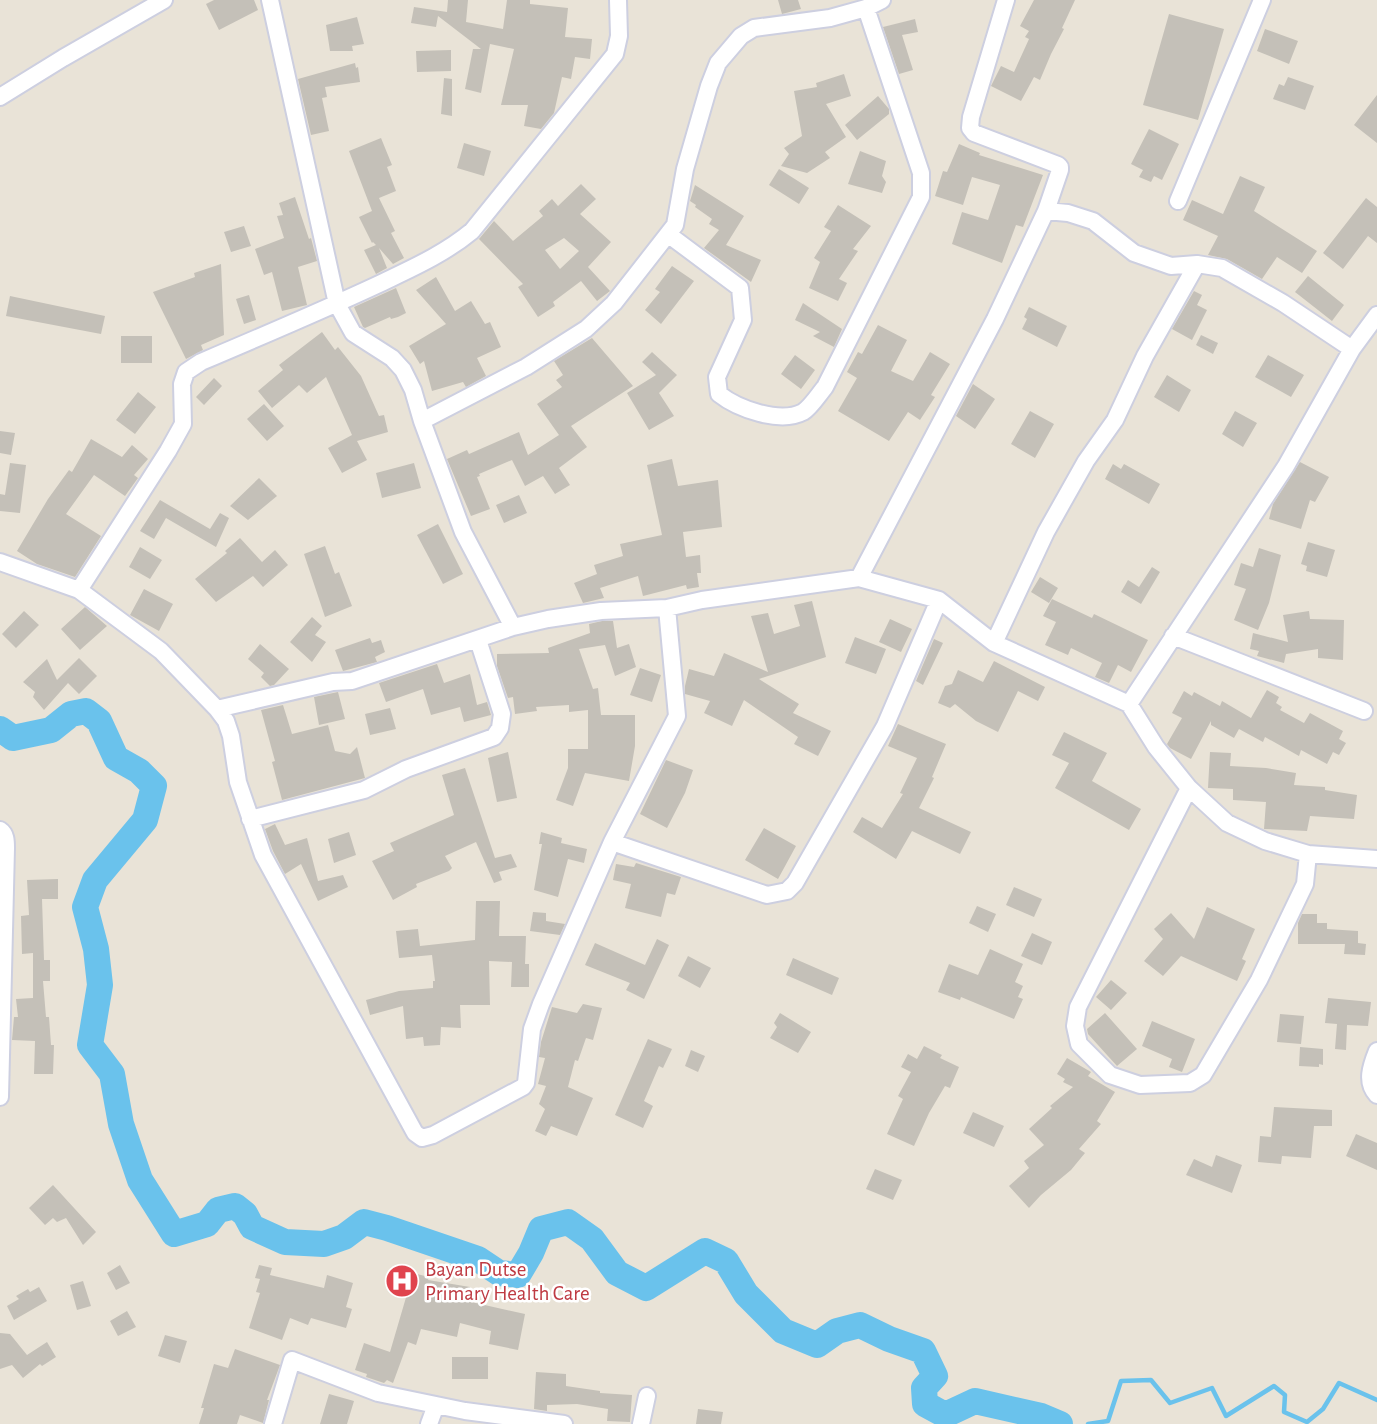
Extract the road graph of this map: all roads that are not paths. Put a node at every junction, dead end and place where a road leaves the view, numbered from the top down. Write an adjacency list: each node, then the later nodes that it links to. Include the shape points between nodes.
1 (164, 0): 8 (street)
2 (270, 0): 13 (street)
3 (618, 0): 13 (street, via 615,54 472,231 430,259)
4 (882, 0): 7 (street)
5 (1006, 0): 10 (street, via 970,128 974,133 1060,166)
6 (1262, 0): 9 (street)
7 (866, 8): 11 (street, via 830,18 753,28 729,48 709,86 685,169 675,225); 11 (street, via 921,173 921,197 825,387 804,411 784,416 760,413 732,404 719,394 717,377 743,320 740,288)
8 (0, 97)
9 (1178, 201)
10 (1046, 211): 12 (street, via 1093,221 1134,253 1172,266); 18 (street, via 995,318)
11 (669, 235): 16 (street, via 614,303 586,329 526,367)
12 (1197, 264): 15 (street, via 1222,268); 25 (street, via 1145,356 1115,420 1086,461 1046,532)
13 (337, 304): 16 (street, via 353,333 392,358 403,370); 19 (street, via 186,372 182,384 183,424)
14 (1377, 315): 15 (street)
15 (1352, 349): 23 (street, via 1286,466)
16 (422, 421): 22 (street, via 463,532)
17 (0, 562): 19 (street)
18 (859, 578): 20 (street); 21 (street)
19 (80, 590): 27 (street, via 161,651)
20 (939, 600): 25 (street); 32 (street, via 885,726 787,891 767,895)
21 (667, 608): 22 (street, via 601,610); 32 (street, via 677,716)
22 (513, 627): 24 (street)
23 (1173, 636): 26 (street); 28 (street)
24 (478, 640): 27 (street, via 352,681); 30 (street, via 502,714 494,736 406,769 364,790)
25 (994, 643): 26 (street)
26 (1129, 704): 29 (street, via 1156,747)
27 (217, 709): 30 (street, via 231,736 238,782)
28 (1364, 711)
29 (1189, 788): 33 (street, via 1227,823 1265,841); 33 (street, via 1078,1007 1079,1044 1110,1075 1140,1085 1190,1083 1203,1075 1259,981 1305,884)
30 (250, 819): 32 (street, via 263,855 415,1133 422,1138 526,1083 532,1029)
31 (0, 830): 35 (street, via 6,838)
32 (612, 842)
33 (1308, 854): 34 (street)
34 (1377, 859)
35 (3, 884): 38 (street)
36 (1377, 1051): 37 (street, via 1369,1070)
37 (1377, 1095)
38 (0, 1097)
39 (647, 1396): 44 (street)
40 (436, 1405): 41 (street, via 378,1393 292,1360); 42 (street); 43 (street)
41 (273, 1424)
42 (429, 1424)
43 (564, 1424)
44 (641, 1424)

